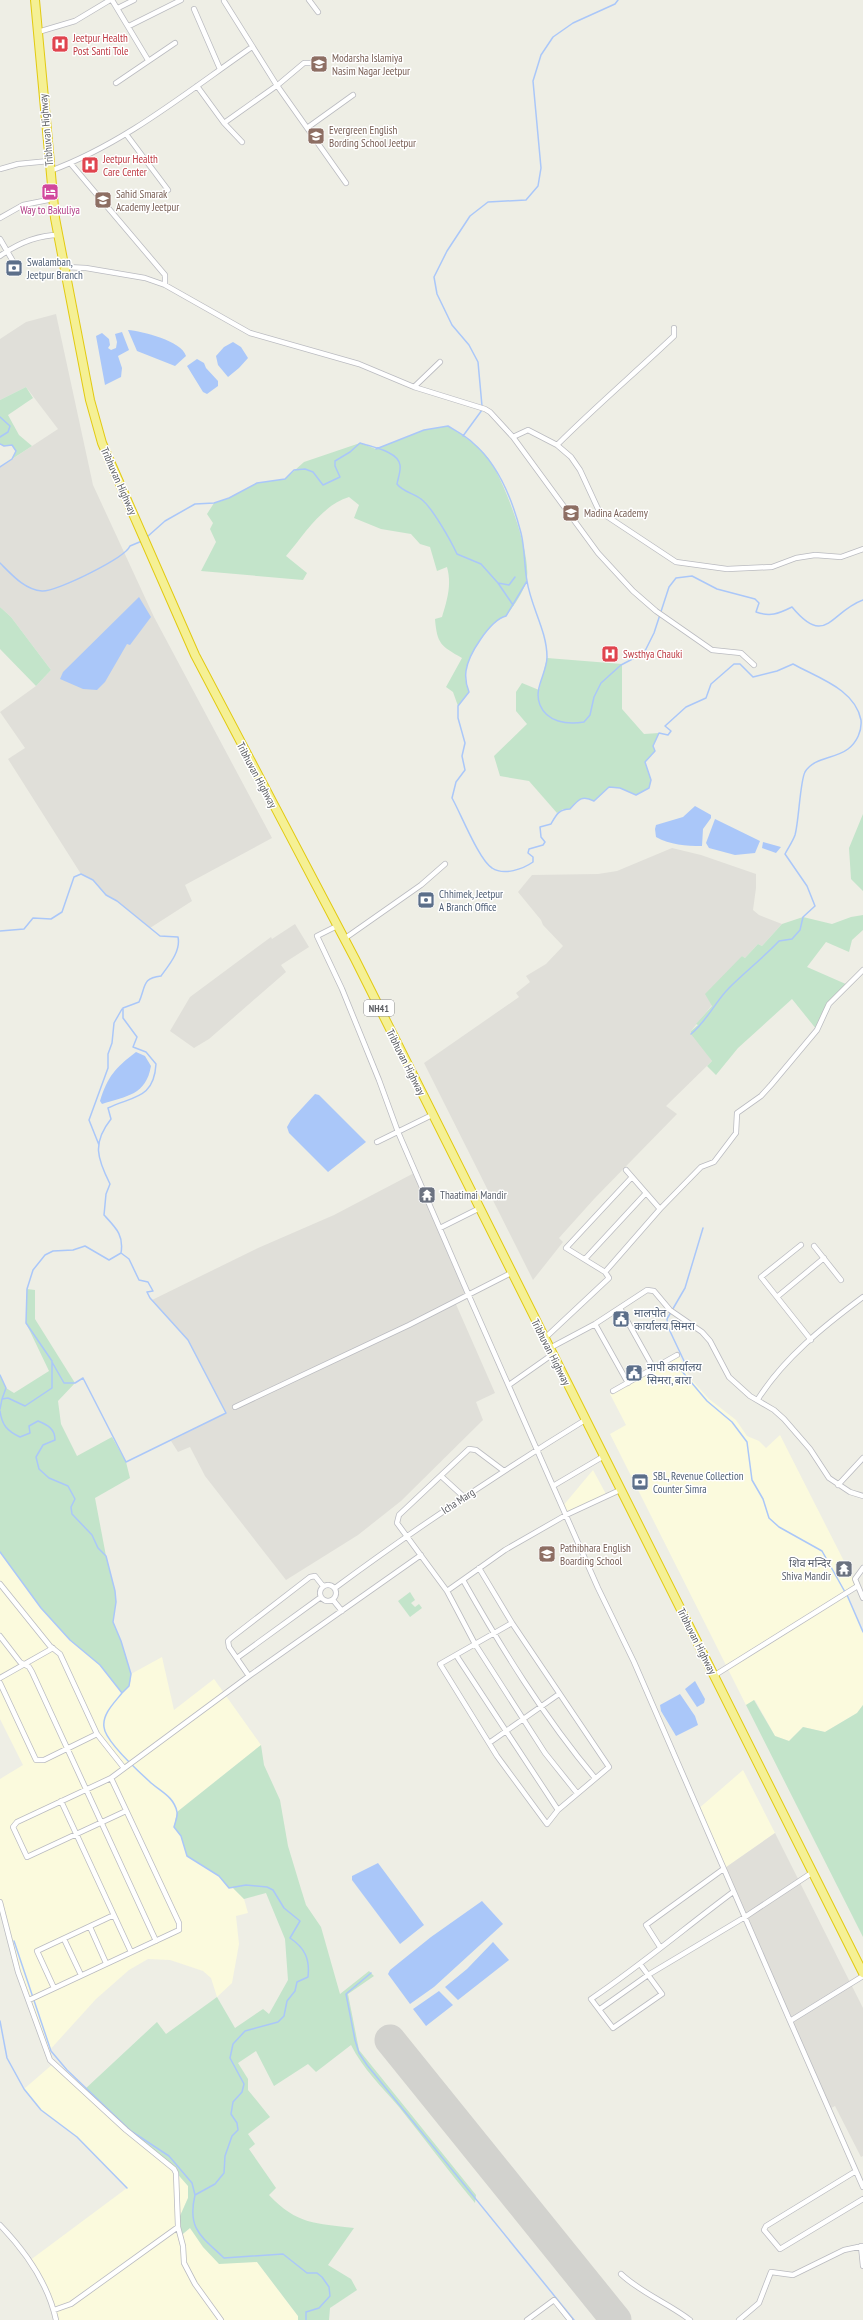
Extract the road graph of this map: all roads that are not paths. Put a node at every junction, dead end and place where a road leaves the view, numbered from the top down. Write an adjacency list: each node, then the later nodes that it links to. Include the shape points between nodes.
1 (35, 0): 11 (highway, Tribhuvan Highway / NH41)
2 (111, 0): 7 (street); 11 (street, via 75,21)
3 (134, 0): 7 (street)
4 (181, 0): 10 (street)
5 (309, 0): 9 (street)
6 (224, 1): 13 (street)
7 (118, 8): 10 (street)
8 (194, 9): 16 (street)
9 (318, 12)
10 (129, 26): 14 (street)
11 (38, 32): 25 (highway, Tribhuvan Highway / NH41)
12 (175, 43): 14 (street)
13 (252, 47): 16 (street); 18 (street)
14 (148, 60): 17 (street)
15 (315, 63): 18 (street, via 304,63)
16 (220, 69): 19 (street)
17 (116, 83)
18 (276, 84): 21 (street); 22 (street)
19 (197, 86): 21 (street); 23 (street)
20 (353, 95): 22 (street)
21 (224, 123): 24 (street)
22 (307, 128): 29 (street)
23 (126, 134): 26 (street); 30 (street)
24 (242, 142)
25 (49, 161): 27 (street, via 18,164); 28 (highway, Tribhuvan Highway / NH41)
26 (71, 164): 28 (street); 39 (street, via 165,275)
27 (0, 170)
28 (50, 172): 31 (highway, Tribhuvan Highway / NH41)
29 (346, 183)
30 (168, 190)
31 (53, 199): 32 (street, via 23,205); 33 (highway, Tribhuvan Highway / NH41)
32 (0, 218)
33 (59, 235): 35 (street, via 32,239); 38 (highway, Tribhuvan Highway / NH41)
34 (0, 239): 35 (street)
35 (8, 251): 36 (street); 37 (street)
36 (0, 256)
37 (14, 263)
38 (66, 267): 39 (street, via 145,278); 48 (highway, Tribhuvan Highway / NH41, via 90,400 102,443 195,655)
39 (165, 285): 42 (street, via 250,333 359,364)
40 (674, 328): 44 (street, via 674,336 594,407)
41 (440, 362): 42 (street)
42 (414, 387): 43 (street, via 485,409)
43 (513, 437): 44 (street, via 528,430); 46 (street, via 598,553 633,591 656,611 712,650 741,653)
44 (557, 445): 45 (street, via 571,457 580,470 599,511 676,562 727,569 772,568 796,558 815,555 841,556)
45 (863, 549)
46 (754, 665)
47 (445, 864): 49 (street, via 421,885)
48 (337, 926): 49 (highway, Tribhuvan Highway / NH41); 52 (street, via 317,936 359,1030)
49 (344, 939): 51 (highway, Tribhuvan Highway / NH41)
50 (863, 970): 58 (street, via 829,1004 817,1030 766,1090 738,1113 736,1134 714,1162 701,1167)
51 (432, 1114): 52 (street); 57 (highway, Tribhuvan Highway / NH41)
52 (398, 1132): 53 (street); 59 (street)
53 (377, 1142)
54 (626, 1170): 55 (street)
55 (632, 1177): 56 (street); 63 (street, via 566,1248)
56 (646, 1193): 58 (street); 63 (street)
57 (480, 1208): 59 (street); 65 (highway, Tribhuvan Highway / NH41)
58 (660, 1210): 64 (street)
59 (440, 1228): 67 (street)
60 (800, 1245): 68 (street, via 761,1277)
61 (814, 1246): 62 (street)
62 (824, 1258): 66 (street); 68 (street)
63 (585, 1259): 64 (street)
64 (605, 1272): 72 (street, via 609,1278)
65 (511, 1273): 67 (street); 72 (highway, Tribhuvan Highway / NH41)
66 (841, 1280)
67 (469, 1296): 78 (street); 81 (street)
68 (777, 1296): 73 (street)
69 (863, 1297): 73 (street)
70 (620, 1308): 71 (street); 76 (street); 80 (street, via 647,1290 654,1291 672,1311 706,1336 729,1377)
71 (595, 1324): 74 (street); 77 (street)
72 (545, 1338): 74 (highway, Tribhuvan Highway / NH41)
73 (811, 1340): 80 (street, via 776,1373)
74 (551, 1351): 78 (street); 82 (highway, Tribhuvan Highway / NH41)
75 (677, 1355): 76 (street)
76 (654, 1369): 77 (street)
77 (628, 1383): 79 (street)
78 (509, 1385): 83 (street)
79 (613, 1391)
80 (758, 1400): 88 (street, via 784,1419 810,1449 829,1478)
81 (235, 1407)
82 (585, 1420): 83 (street, Icha Marg); 84 (highway, Tribhuvan Highway / NH41)
83 (537, 1449): 86 (street, Icha Marg); 89 (street)
84 (604, 1456): 89 (street); 90 (highway, Tribhuvan Highway / NH41)
85 (863, 1458): 88 (street)
86 (504, 1471): 87 (street, via 473,1448 466,1451); 92 (street, Icha Marg)
87 (442, 1476): 92 (street); 94 (street, via 397,1517 398,1525)
88 (838, 1485): 91 (street)
89 (553, 1486): 93 (street)
90 (620, 1490): 93 (street); 116 (highway, Tribhuvan Highway / NH41)
91 (863, 1496)
92 (464, 1497): 94 (street, Icha Marg)
93 (566, 1515): 96 (street); 137 (street, via 631,1655)
94 (406, 1535): 95 (street); 102 (street, Icha Marg)
95 (421, 1555): 103 (street); 107 (street)
96 (479, 1568): 98 (street); 108 (street)
97 (863, 1568): 101 (street, via 855,1579)
98 (463, 1580): 103 (street); 109 (street)
99 (0, 1584): 112 (street)
100 (323, 1586): 102 (street, via 330,1585); 104 (street); 114 (street, via 315,1576 310,1577 231,1638 228,1644)
101 (856, 1587): 105 (street); 116 (street)
102 (335, 1588): 106 (street)
103 (447, 1591): 111 (street)
104 (320, 1597): 106 (street, via 327,1601); 114 (street)
105 (863, 1598)
106 (333, 1600): 107 (street)
107 (342, 1611): 117 (street)
108 (512, 1623): 109 (street); 120 (street)
109 (494, 1634): 111 (street); 121 (street)
110 (0, 1636): 115 (street, via 20,1662)
111 (475, 1644): 113 (street); 122 (street)
112 (53, 1648): 115 (street); 124 (street, via 60,1654)
113 (456, 1655): 123 (street); 125 (street, via 440,1664)
114 (236, 1658): 117 (street)
115 (26, 1664): 118 (street); 126 (street)
116 (715, 1675): 138 (highway, Tribhuvan Highway / NH41)
117 (249, 1676): 127 (street)
118 (0, 1678)
119 (0, 1683): 126 (street, via 36,1760 44,1760)
120 (558, 1694): 121 (street); 129 (street, via 609,1767)
121 (541, 1706): 122 (street); 129 (street, via 566,1744)
122 (523, 1719): 123 (street); 131 (street, via 545,1753)
123 (504, 1732): 125 (street); 133 (street)
124 (97, 1734): 126 (street); 127 (street)
125 (489, 1742): 133 (street, via 547,1824)
126 (66, 1748): 130 (street)
127 (124, 1768): 128 (street)
128 (111, 1778): 130 (street); 134 (street)
129 (594, 1778): 131 (street)
130 (86, 1790): 132 (street); 135 (street)
131 (577, 1793): 133 (street)
132 (61, 1801): 136 (street); 136 (street, via 13,1827 26,1857)
133 (558, 1810)
134 (126, 1811): 135 (street); 145 (street, via 179,1922 179,1930 176,1933)
135 (102, 1823): 136 (street); 145 (street)
136 (77, 1835): 141 (street)
137 (722, 1870): 139 (street); 146 (street, via 646,1925)
138 (813, 1872): 142 (street); 150 (highway, Tribhuvan Highway / NH41)
139 (733, 1892): 142 (street); 146 (street)
140 (0, 1902): 155 (street, via 18,1972)
141 (114, 1916): 143 (street); 147 (street)
142 (745, 1916): 152 (street); 157 (street)
143 (90, 1927): 144 (street); 148 (street)
144 (64, 1939): 151 (street); 154 (street, via 37,1951)
145 (156, 1941): 147 (street)
146 (660, 1948): 149 (street)
147 (131, 1952): 148 (street)
148 (106, 1963): 151 (street)
149 (640, 1964): 152 (street); 156 (street, via 591,1999)
150 (863, 1973)
151 (80, 1975): 154 (street)
152 (648, 1975): 156 (street); 156 (street, via 662,1994 613,2028)
153 (863, 1976): 157 (street)
154 (54, 1988): 155 (street)
155 (30, 2000): 162 (street, via 50,2060 126,2130 174,2169)
156 (600, 2009)
157 (790, 2021): 158 (street)
158 (856, 2171): 159 (street); 160 (street, via 766,2226 764,2230 780,2249)
159 (863, 2187)
160 (863, 2199)
161 (0, 2225): 166 (street, via 23,2251 41,2279)
162 (178, 2227): 166 (street, via 70,2304); 168 (street, via 184,2246 184,2263 195,2284)
163 (862, 2246): 164 (street); 172 (street, via 844,2250 793,2275 771,2272 759,2303)
164 (863, 2266)
165 (621, 2274): 171 (street, via 631,2284)
166 (54, 2310): 167 (street)
167 (56, 2320)
168 (221, 2320)
169 (527, 2320): 170 (street, via 554,2300)
170 (570, 2320)
171 (690, 2320)
172 (739, 2320)

